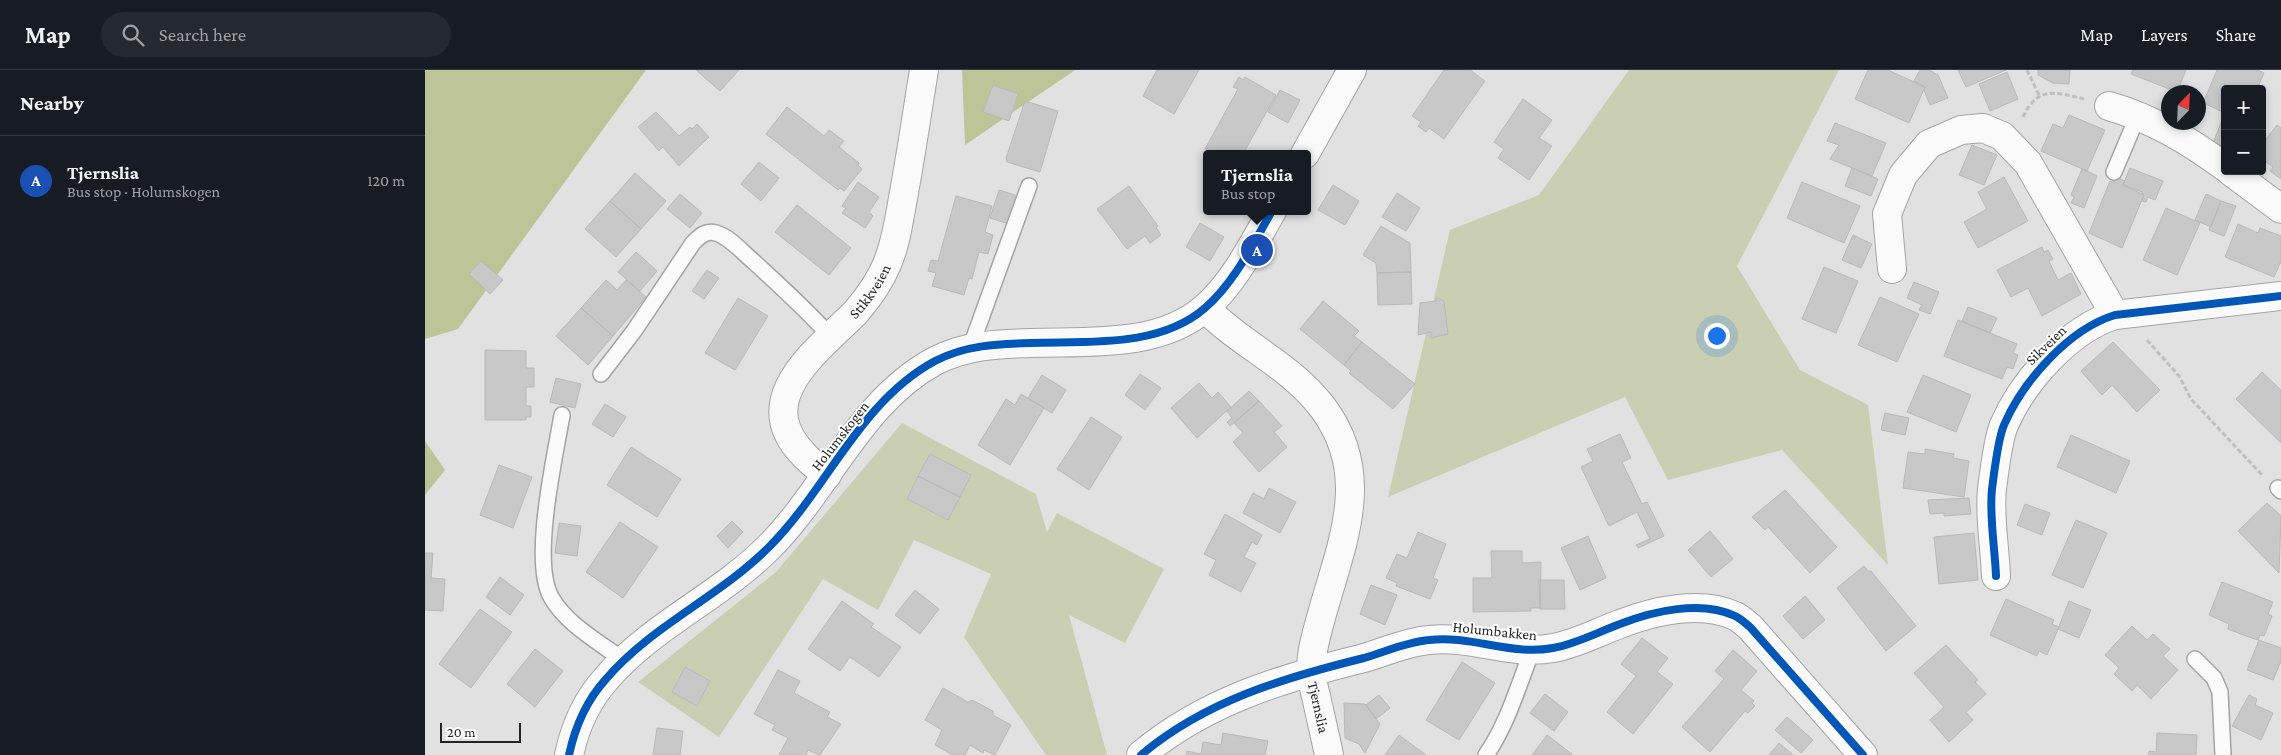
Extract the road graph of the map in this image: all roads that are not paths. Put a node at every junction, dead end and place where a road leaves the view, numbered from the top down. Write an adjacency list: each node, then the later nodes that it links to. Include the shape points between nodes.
1 (924, 70): 16 (street, Stikkveien, via 893,250 869,295)
2 (1352, 70): 5 (street)
3 (2109, 106): 4 (street)
4 (2138, 115): 6 (street, via 2195,144); 7 (lane)
5 (1307, 150)
6 (2221, 164)
7 (2115, 172)
8 (2236, 175): 10 (street)
9 (1029, 186): 17 (lane)
10 (2281, 208)
11 (1269, 215): 14 (street, Holumskogen, via 1225,286)
12 (1893, 269): 15 (street, via 1887,214 1903,175 1929,144 1961,130 1983,128 2002,136 2027,163)
13 (2281, 296): 15 (street, Sikveien)
14 (1205, 308): 17 (street, Holumskogen, via 1181,324 1142,336); 25 (street, Tjernslia, via 1308,390 1322,406 1343,443 1351,481 1348,524 1316,637)
15 (2120, 314): 21 (street, Sikveien, via 2091,324 2047,360 2004,426 1992,490)
16 (830, 336): 18 (lane, via 804,307 734,244 717,233 709,232 693,243); 20 (street, Stikkveien, via 795,375 785,408 785,420 796,444)
17 (971, 346): 20 (street, Holumskogen, via 933,362 895,391 876,410)
18 (601, 374)
19 (561, 415): 24 (lane, via 545,526 544,558 551,596 579,628)
20 (827, 475): 24 (street, Holumskogen, via 791,523 745,569)
21 (1996, 576)
22 (1532, 651): 25 (street, Holumbakken, via 1454,639 1429,640); 29 (lane, Holumbakken, via 1506,722); 30 (street, Holumbakken, via 1572,642 1654,614 1700,609 1735,616 1750,627)
23 (2195, 659): 31 (lane, via 2214,678 2219,692)
24 (623, 660): 26 (street, Holumskogen, via 587,705)
25 (1311, 671): 27 (street, Holumbakken, via 1235,697 1193,718); 28 (street, Tjernslia)
26 (569, 755)
27 (1141, 755)
28 (1329, 755)
29 (1486, 755)
30 (1863, 755)
31 (2223, 755)

